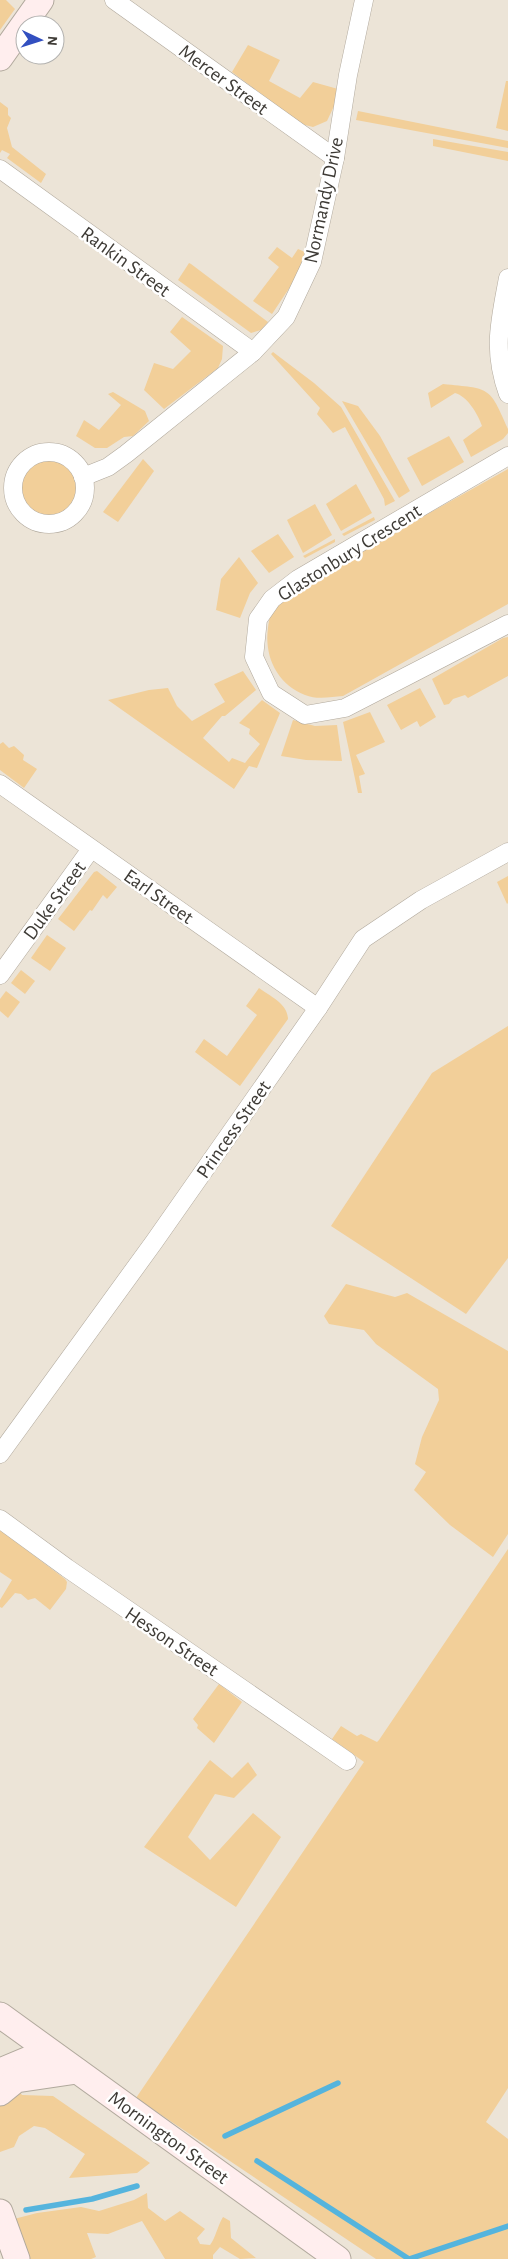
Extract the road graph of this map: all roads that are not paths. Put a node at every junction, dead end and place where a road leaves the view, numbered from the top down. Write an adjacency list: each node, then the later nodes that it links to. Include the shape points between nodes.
1 (42, 0): 4 (main road)
2 (114, 0): 5 (street, Mercer Street)
3 (364, 0): 5 (street, Normandy Drive)
4 (0, 58)
5 (335, 158): 8 (street, Normandy Drive, via 312,262 286,318)
6 (0, 169): 8 (street, Rankin Street)
7 (508, 278): 9 (street, via 497,344)
8 (253, 352): 11 (street, Normandy Drive, via 126,454 108,467)
9 (508, 394)
10 (508, 456): 12 (street, Glastonbury Crescent, via 298,579 272,599 258,619 254,657 271,693 305,715 346,708)
11 (83, 477): 11 (street, via 68,457 45,452 30,457 21,466 15,477 14,498 23,514 33,521 50,525 62,522 77,512 83,501)
12 (508, 624)
13 (0, 784): 14 (street, Earl Street)
14 (91, 849): 16 (street, Duke Street); 17 (street, Earl Street)
15 (508, 852): 17 (street, Princess Street, via 421,900 363,939)
16 (0, 975)
17 (318, 1008): 18 (street, Princess Street)
18 (0, 1454)
19 (0, 1519): 20 (street, Hesson Street)
20 (346, 1761)
21 (0, 2015): 22 (main road, Mornington Street)
22 (48, 2051): 23 (main road); 24 (main road, Mornington Street)
23 (0, 2071)
24 (77, 2071): 25 (main road, via 16,2080); 28 (main road, Mornington Street)
25 (0, 2093)
26 (0, 2212): 27 (main road)
27 (17, 2259)
28 (338, 2259)

